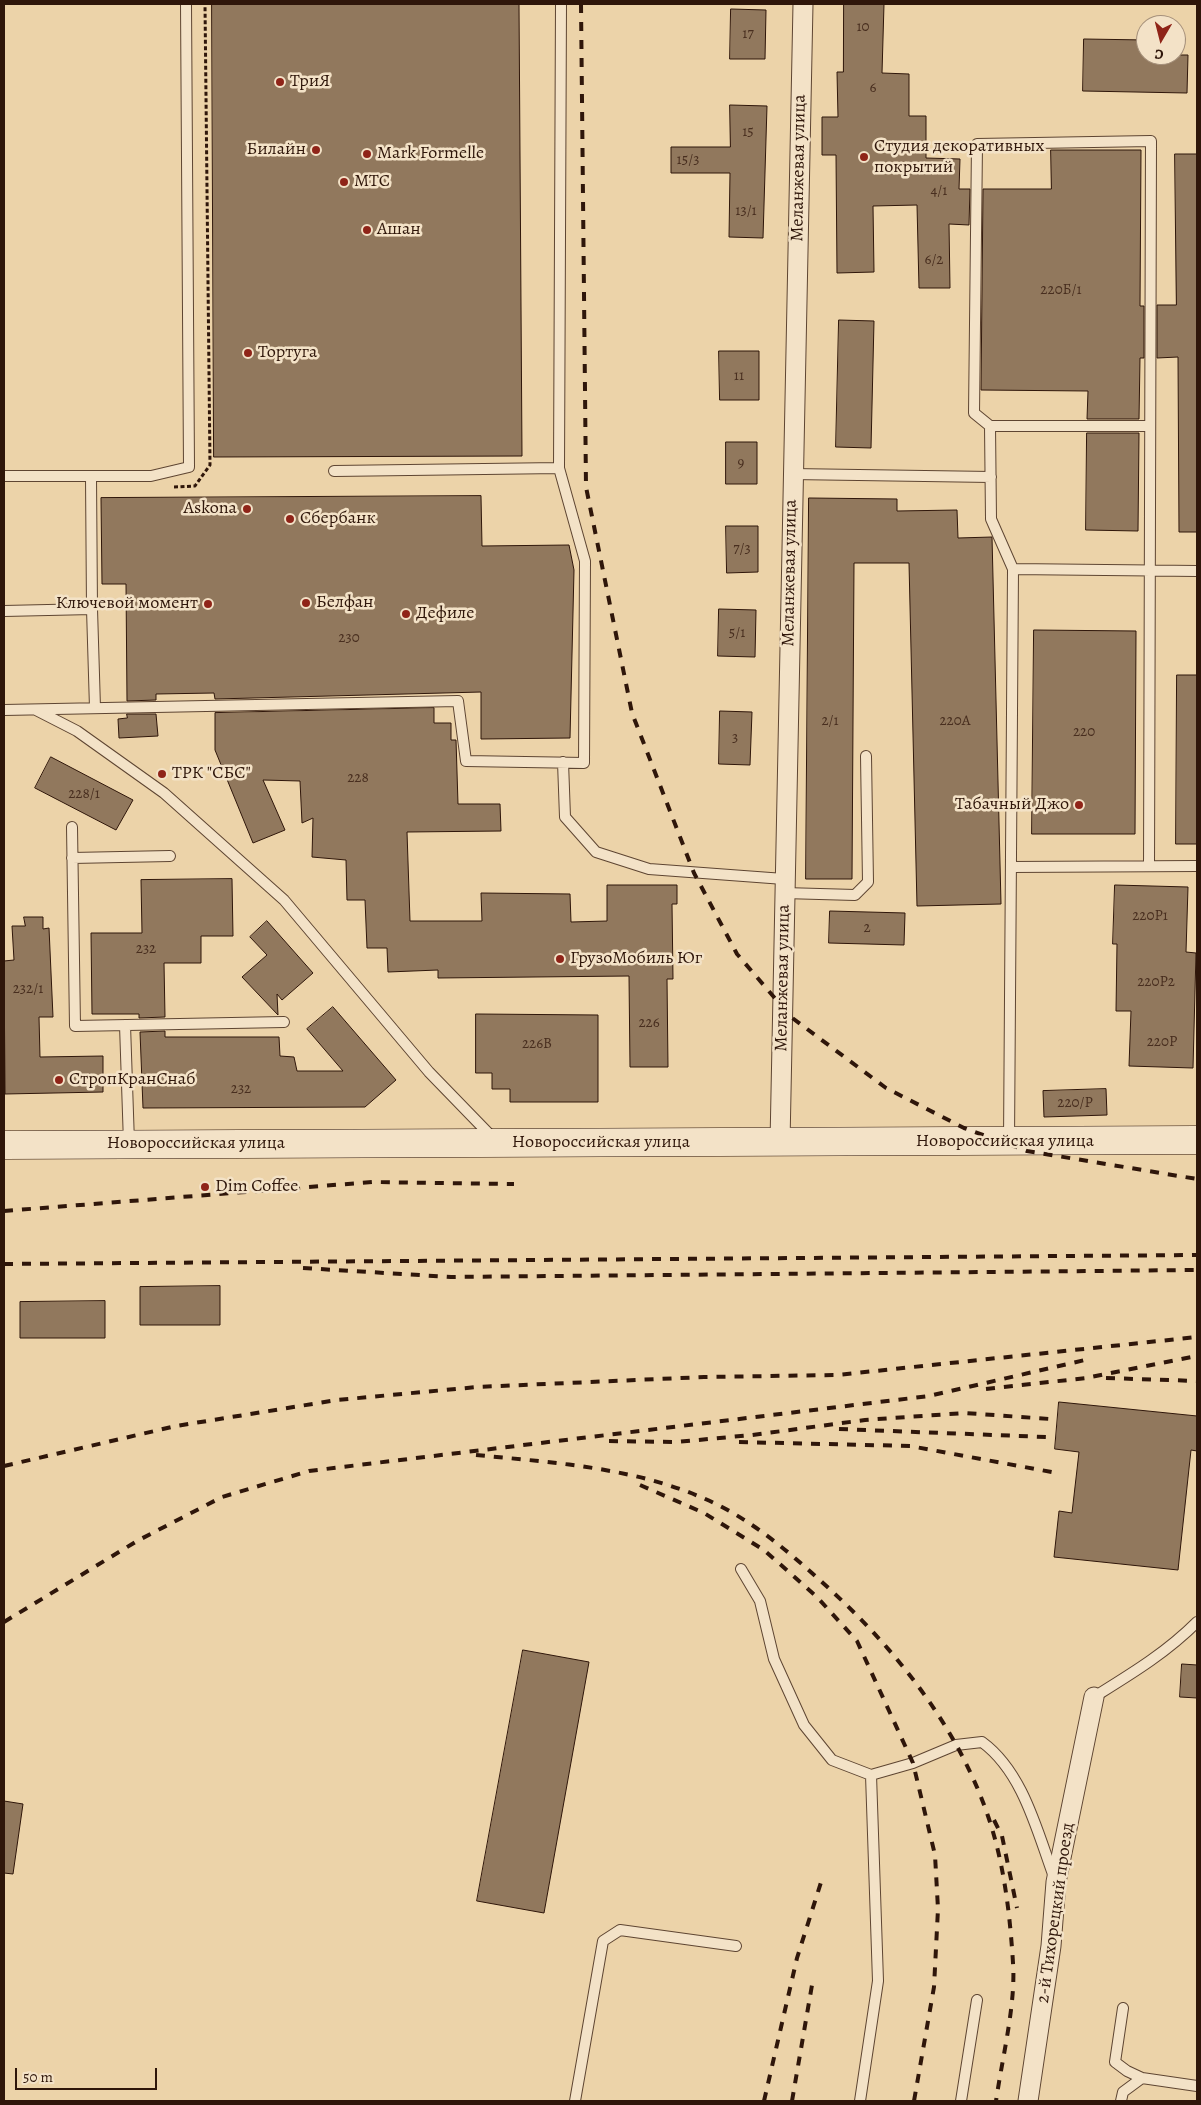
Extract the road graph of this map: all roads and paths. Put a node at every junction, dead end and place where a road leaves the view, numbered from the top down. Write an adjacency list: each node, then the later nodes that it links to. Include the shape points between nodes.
1 (186, 4): 10 (lane, via 189,467 151,476)
2 (562, 4): 6 (lane)
3 (803, 4): 8 (street, Меланжевая улица)
4 (990, 426): 5 (lane); 5 (lane, via 974,413 977,144 1151,141); 11 (lane)
5 (1149, 426): 13 (lane)
6 (559, 468): 7 (lane); 21 (lane, via 585,561 584,763)
7 (334, 471)
8 (792, 474): 11 (lane); 28 (street, Меланжевая улица)
9 (4, 476): 10 (lane)
10 (91, 477): 15 (lane)
11 (991, 477): 12 (lane, via 991,519)
12 (1012, 569): 13 (lane); 25 (lane)
13 (1149, 570): 14 (lane); 26 (lane)
14 (1197, 570)
15 (92, 609): 16 (lane); 17 (lane)
16 (4, 611)
17 (95, 708): 19 (lane); 21 (lane, via 458,701 466,761)
18 (4, 710): 19 (lane)
19 (35, 710): 34 (lane, via 77,731 164,793 284,900 429,1072)
20 (866, 756): 28 (lane, via 868,882 854,895)
21 (564, 762): 28 (lane, via 565,818 596,852 649,869)
22 (72, 827): 24 (lane)
23 (170, 856): 24 (lane)
24 (72, 858): 30 (lane, via 75,1026)
25 (1012, 866): 26 (lane); 33 (lane)
26 (1149, 866): 27 (lane)
27 (1197, 866)
28 (784, 886): 32 (street, Меланжевая улица)
29 (284, 1022): 30 (lane)
30 (125, 1025): 35 (lane)
31 (1197, 1140): 33 (main road, Новороссийская улица)
32 (780, 1142): 33 (main road, Новороссийская улица); 34 (main road, Новороссийская улица)
33 (1009, 1142)
34 (497, 1143): 35 (main road, Новороссийская улица)
35 (129, 1144): 36 (main road, Новороссийская улица)
36 (4, 1145)
37 (741, 1569): 40 (lane, via 760,1601 774,1660 804,1725 832,1760)
38 (1197, 1622): 39 (lane, via 1148,1664)
39 (1094, 1697): 41 (street, 2-й Тихорецкий проезд)
40 (871, 1775): 41 (lane, via 913,1763 956,1745 982,1742 996,1752 1022,1794); 48 (lane, via 878,1980)
41 (1056, 1882): 50 (street, 2-й Тихорецкий проезд)
42 (736, 1946): 47 (lane, via 620,1930 603,1941)
43 (977, 2000): 49 (lane)
44 (1122, 2008): 45 (lane, via 1115,2062)
45 (1142, 2078): 46 (lane); 51 (lane, via 1122,2092)
46 (1197, 2086)
47 (575, 2101)
48 (860, 2101)
49 (960, 2101)
50 (1028, 2101)
51 (1121, 2101)

